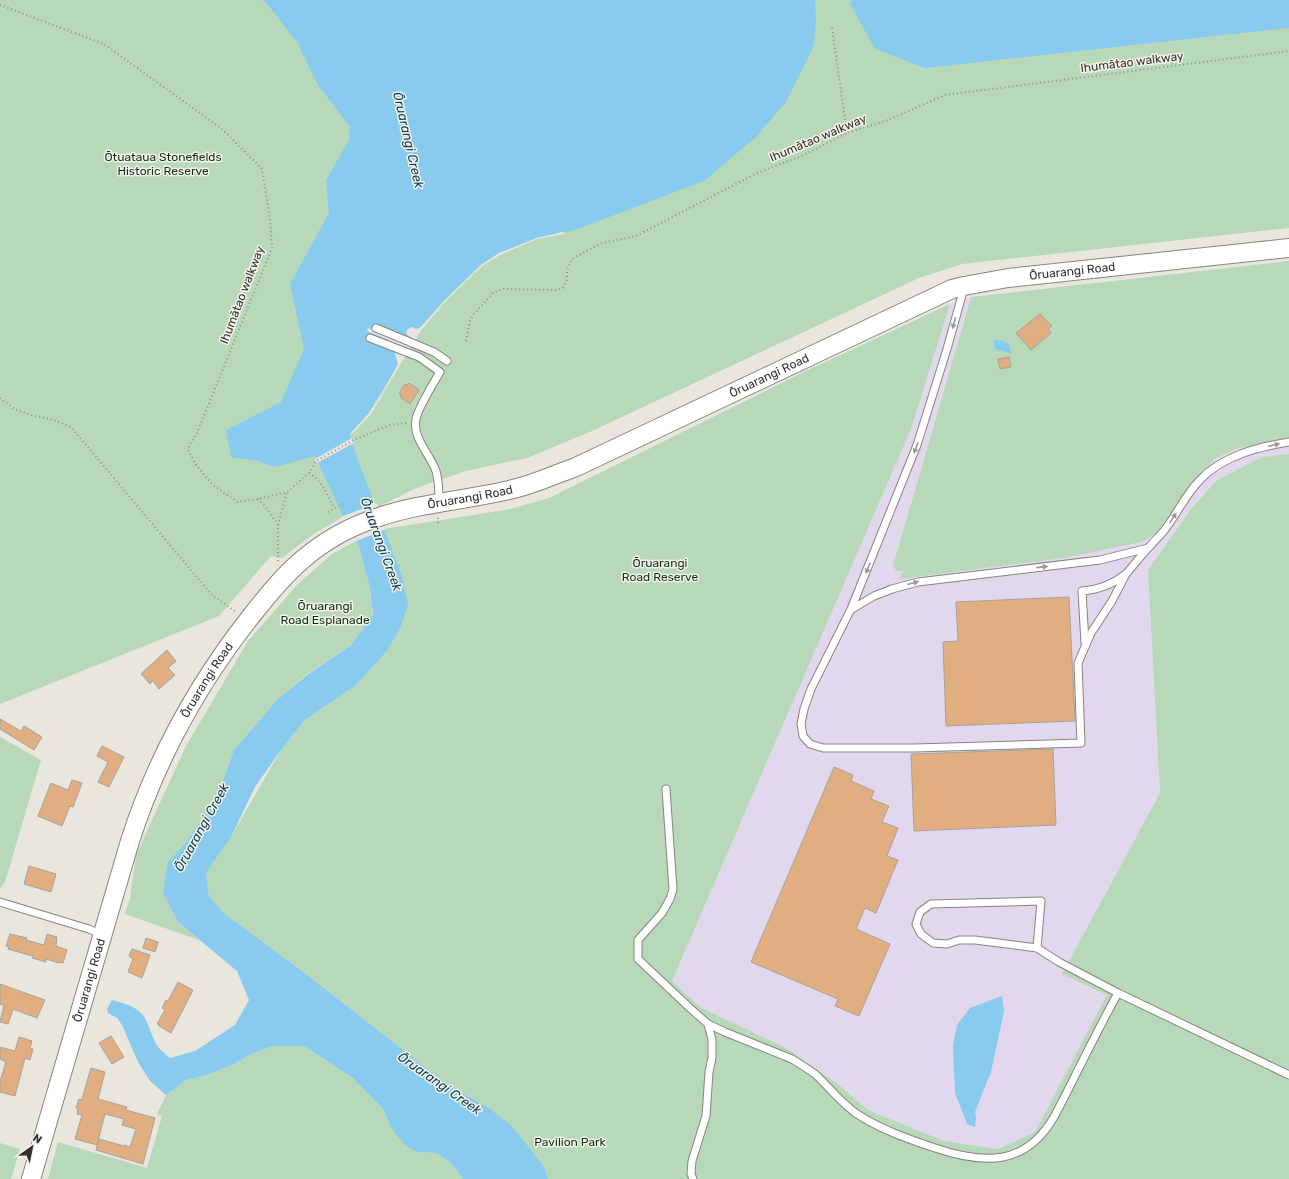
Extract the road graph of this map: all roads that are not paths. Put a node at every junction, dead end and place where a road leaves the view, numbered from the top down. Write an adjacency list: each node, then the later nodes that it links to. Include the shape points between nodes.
1 (1289, 248): 2 (street, Ōruarangi Road, via 1008,278)
2 (964, 286): 7 (street, Ōruarangi Road, via 939,294 576,467 517,488); 10 (lane, one-way to 10, via 948,349 917,445)
3 (376, 328): 5 (lane, via 434,352)
4 (370, 338): 7 (lane, via 419,358 440,372 418,413 416,423 416,431 437,474)
5 (447, 361)
6 (1289, 442): 8 (lane, one-way to 6, via 1166,528 1187,495 1211,469 1244,453)
7 (439, 503): 14 (street, Ōruarangi Road, via 392,513 360,524 321,546 282,578 235,636 196,696 171,742 143,804)
8 (1148, 548): 9 (lane); 10 (lane, one-way to 8, via 874,596 918,582 1100,560)
9 (1126, 574): 11 (lane); 11 (lane, via 1098,589 1082,591)
10 (851, 609): 11 (lane, via 811,689 804,709 801,724 803,736 810,744 823,748 1081,743 1078,663)
11 (1086, 645)
12 (666, 789): 17 (lane, via 673,889 662,913 638,940 638,959)
13 (0, 902): 14 (lane)
14 (102, 935): 19 (street, Ōruarangi Road)
15 (1037, 948): 15 (lane, via 1041,900 931,904 920,912 916,924 920,934 933,943 975,940); 16 (lane)
16 (1118, 993): 17 (lane, via 1053,1118 1037,1139 1025,1149 997,1158 982,1159 943,1150 877,1125 857,1114 816,1075 792,1059); 18 (lane)
17 (708, 1024): 20 (lane, via 712,1040 712,1058 706,1116 692,1161)
18 (1289, 1075)
19 (31, 1179)
20 (693, 1179)

